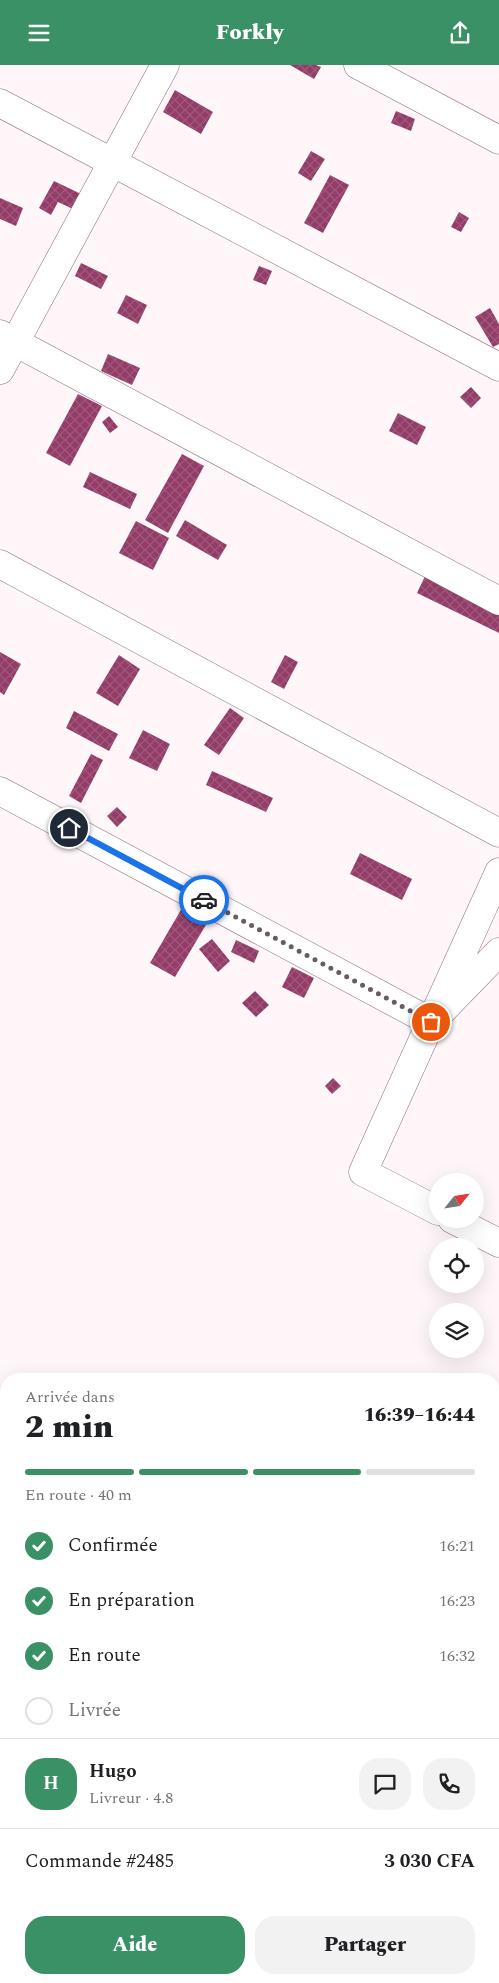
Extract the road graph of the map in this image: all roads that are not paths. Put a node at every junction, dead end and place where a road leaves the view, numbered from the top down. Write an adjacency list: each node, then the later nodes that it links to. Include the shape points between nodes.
1 (165, 65): 5 (street)
2 (358, 65): 4 (street)
3 (0, 103): 5 (street)
4 (499, 140)
5 (112, 162): 6 (street); 7 (street)
6 (8, 339): 8 (street); 10 (street)
7 (499, 367)
8 (0, 370)
9 (0, 563): 12 (street)
10 (499, 601)
11 (0, 791): 15 (street)
12 (499, 833)
13 (499, 872): 15 (street)
14 (499, 952): 15 (street)
15 (431, 1022): 16 (street, via 363,1172)
16 (429, 1206)
17 (470, 1228): 18 (street)
18 (499, 1243)

